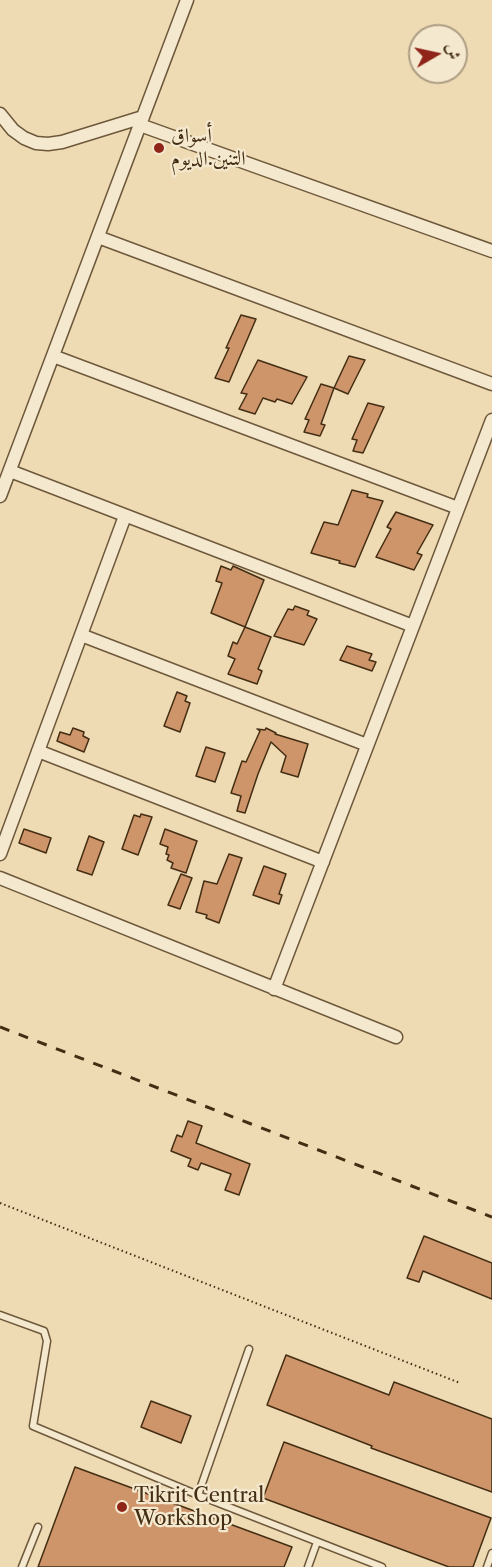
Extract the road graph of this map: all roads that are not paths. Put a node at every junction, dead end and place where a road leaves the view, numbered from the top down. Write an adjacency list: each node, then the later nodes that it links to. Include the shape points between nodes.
1 (187, 0): 3 (street)
2 (0, 114): 3 (street, via 24,138 48,144)
3 (142, 121): 4 (street); 5 (street)
4 (98, 237): 6 (street); 7 (street)
5 (492, 251)
6 (53, 356): 9 (street); 11 (street)
7 (492, 384)
8 (492, 420): 11 (street)
9 (10, 471): 10 (street); 12 (street)
10 (0, 496)
11 (459, 508): 13 (street)
12 (125, 516): 13 (street); 14 (street)
13 (413, 626): 15 (street)
14 (81, 634): 15 (street); 16 (street)
15 (367, 746): 18 (street)
16 (38, 752): 17 (street); 18 (street)
17 (0, 854)
18 (323, 862): 20 (street)
19 (0, 878): 20 (street)
20 (274, 989): 21 (street)
21 (396, 1037)
22 (0, 1315): 24 (lane, via 44,1332 47,1341 33,1426)
23 (249, 1349): 24 (lane)
24 (198, 1495): 26 (lane)
25 (38, 1527): 28 (lane)
26 (317, 1542): 29 (lane); 30 (lane)
27 (492, 1553): 31 (lane)
28 (22, 1567)
29 (308, 1567)
30 (382, 1567)
31 (486, 1567)

